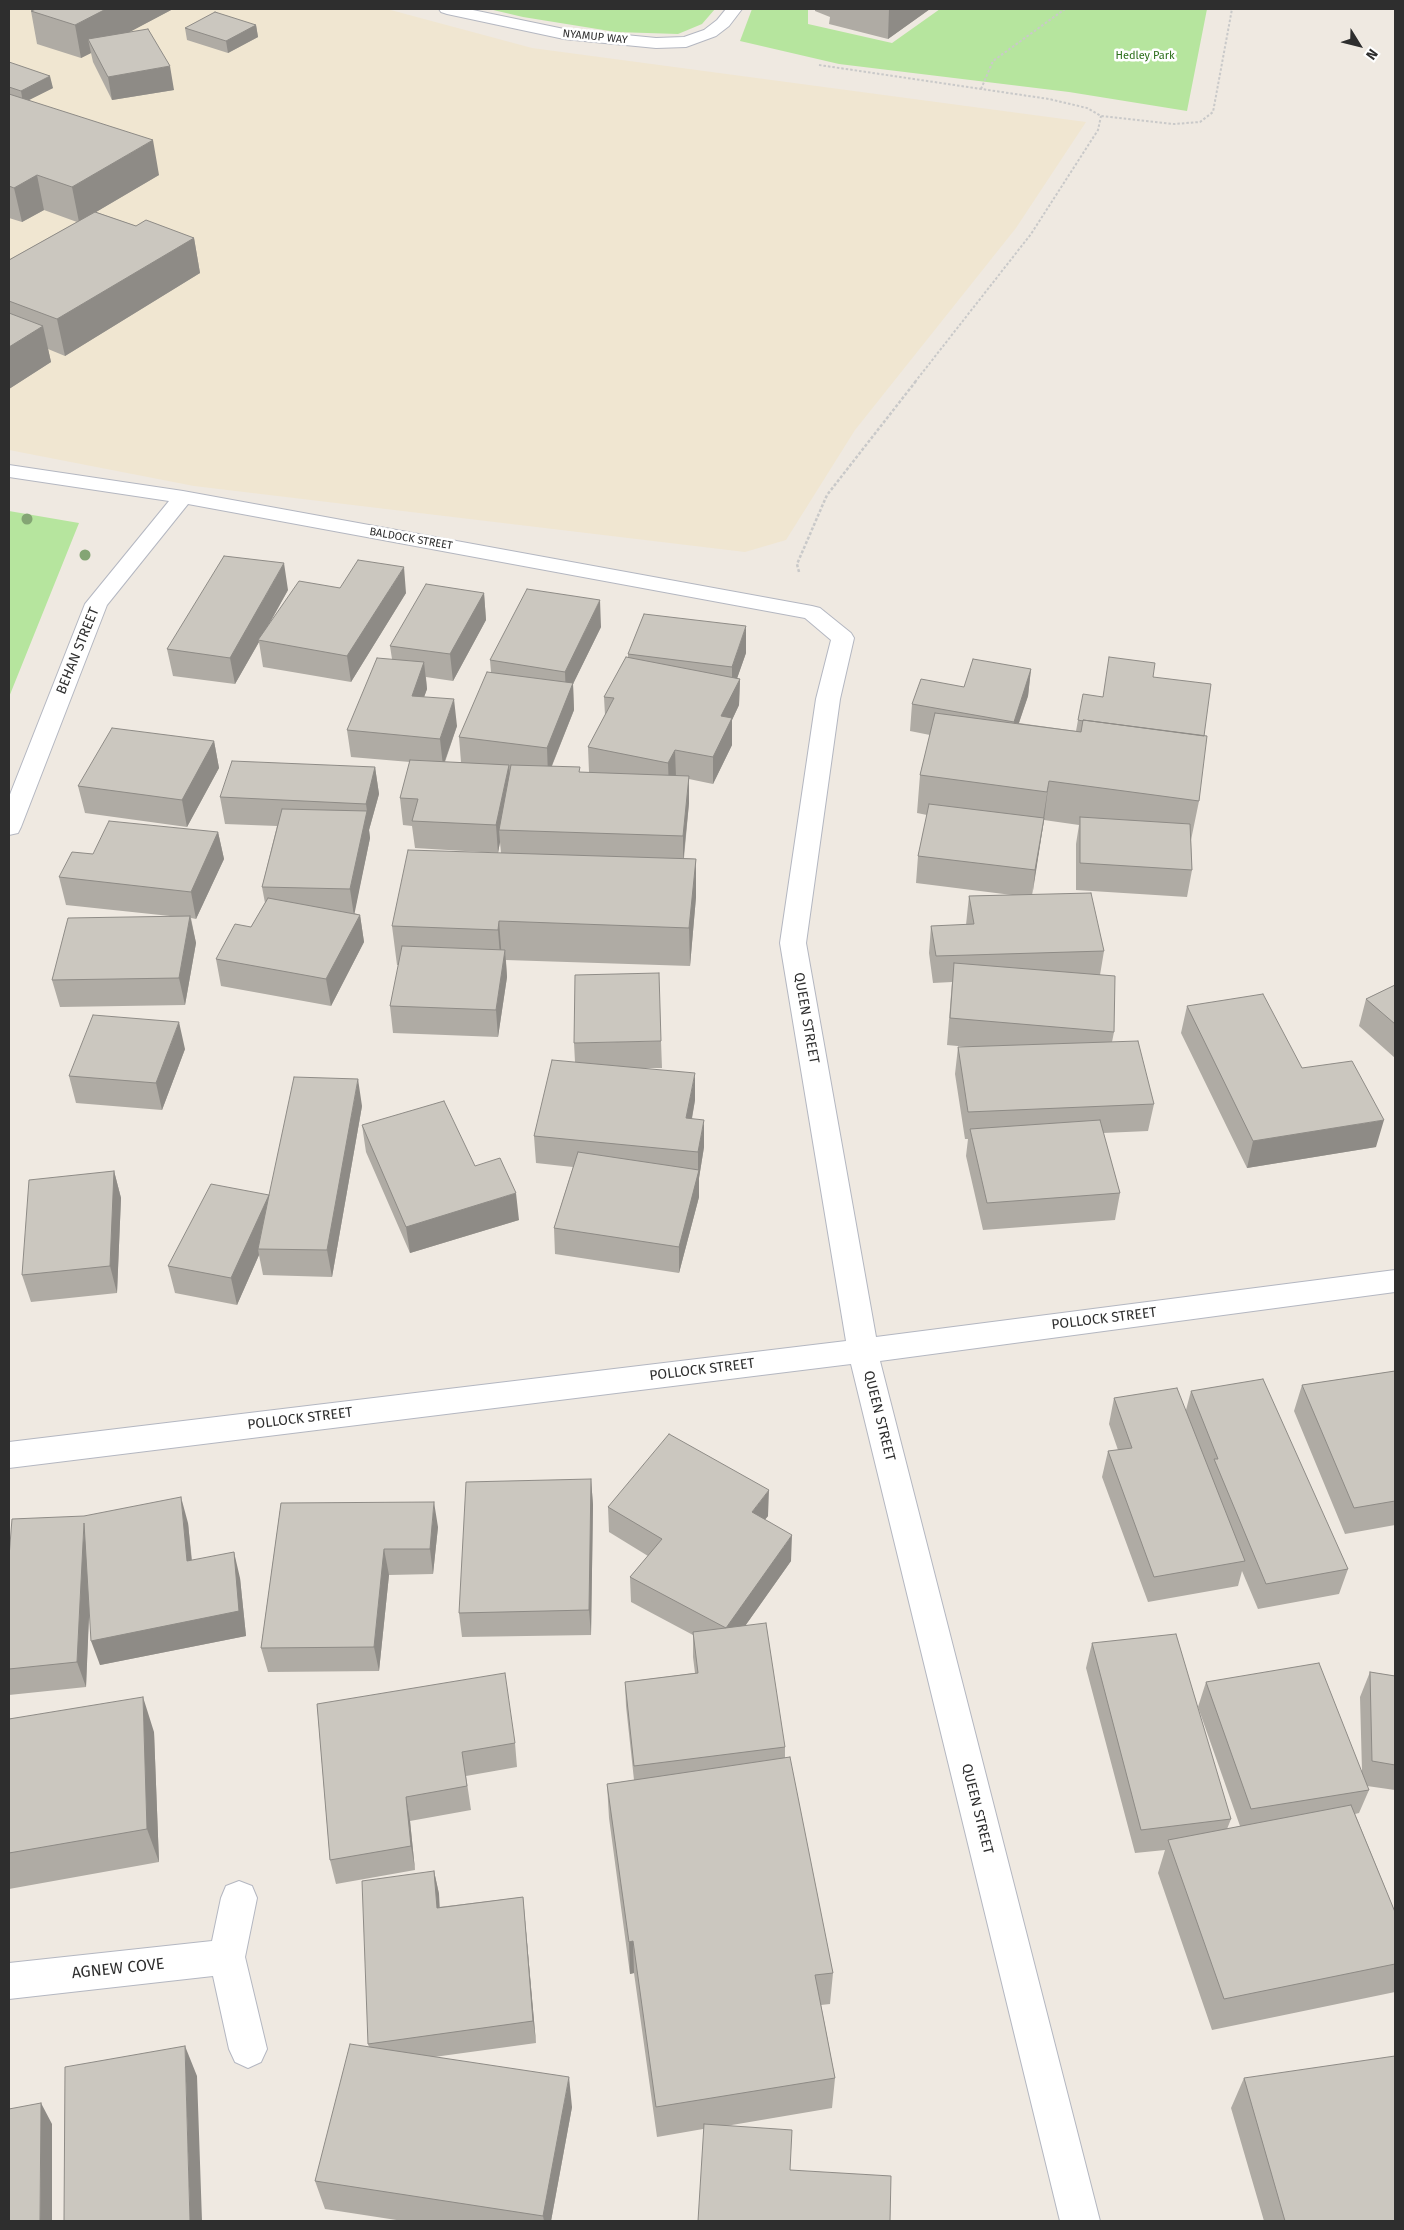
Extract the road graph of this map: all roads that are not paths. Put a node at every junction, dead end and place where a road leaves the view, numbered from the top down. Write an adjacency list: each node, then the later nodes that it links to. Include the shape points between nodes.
1 (447, 9): 2 (street, NYAMUP WAY, via 564,34 656,43 686,42 710,33)
2 (734, 9)
3 (9, 470): 4 (street, BALDOCK STREET)
4 (183, 497): 5 (street, BALDOCK STREET); 6 (street, BEHAN STREET, via 96,604)
5 (812, 613): 8 (street, QUEEN STREET, via 842,638 828,699 793,943)
6 (9, 827)
7 (1395, 1281): 8 (street, POLLOCK STREET)
8 (863, 1351): 9 (street, POLLOCK STREET); 14 (street, QUEEN STREET)
9 (9, 1455)
10 (239, 1898): 11 (street)
11 (227, 1956): 12 (street, AGNEW COVE); 13 (street)
12 (9, 1981)
13 (248, 2049)
14 (1080, 2221)

